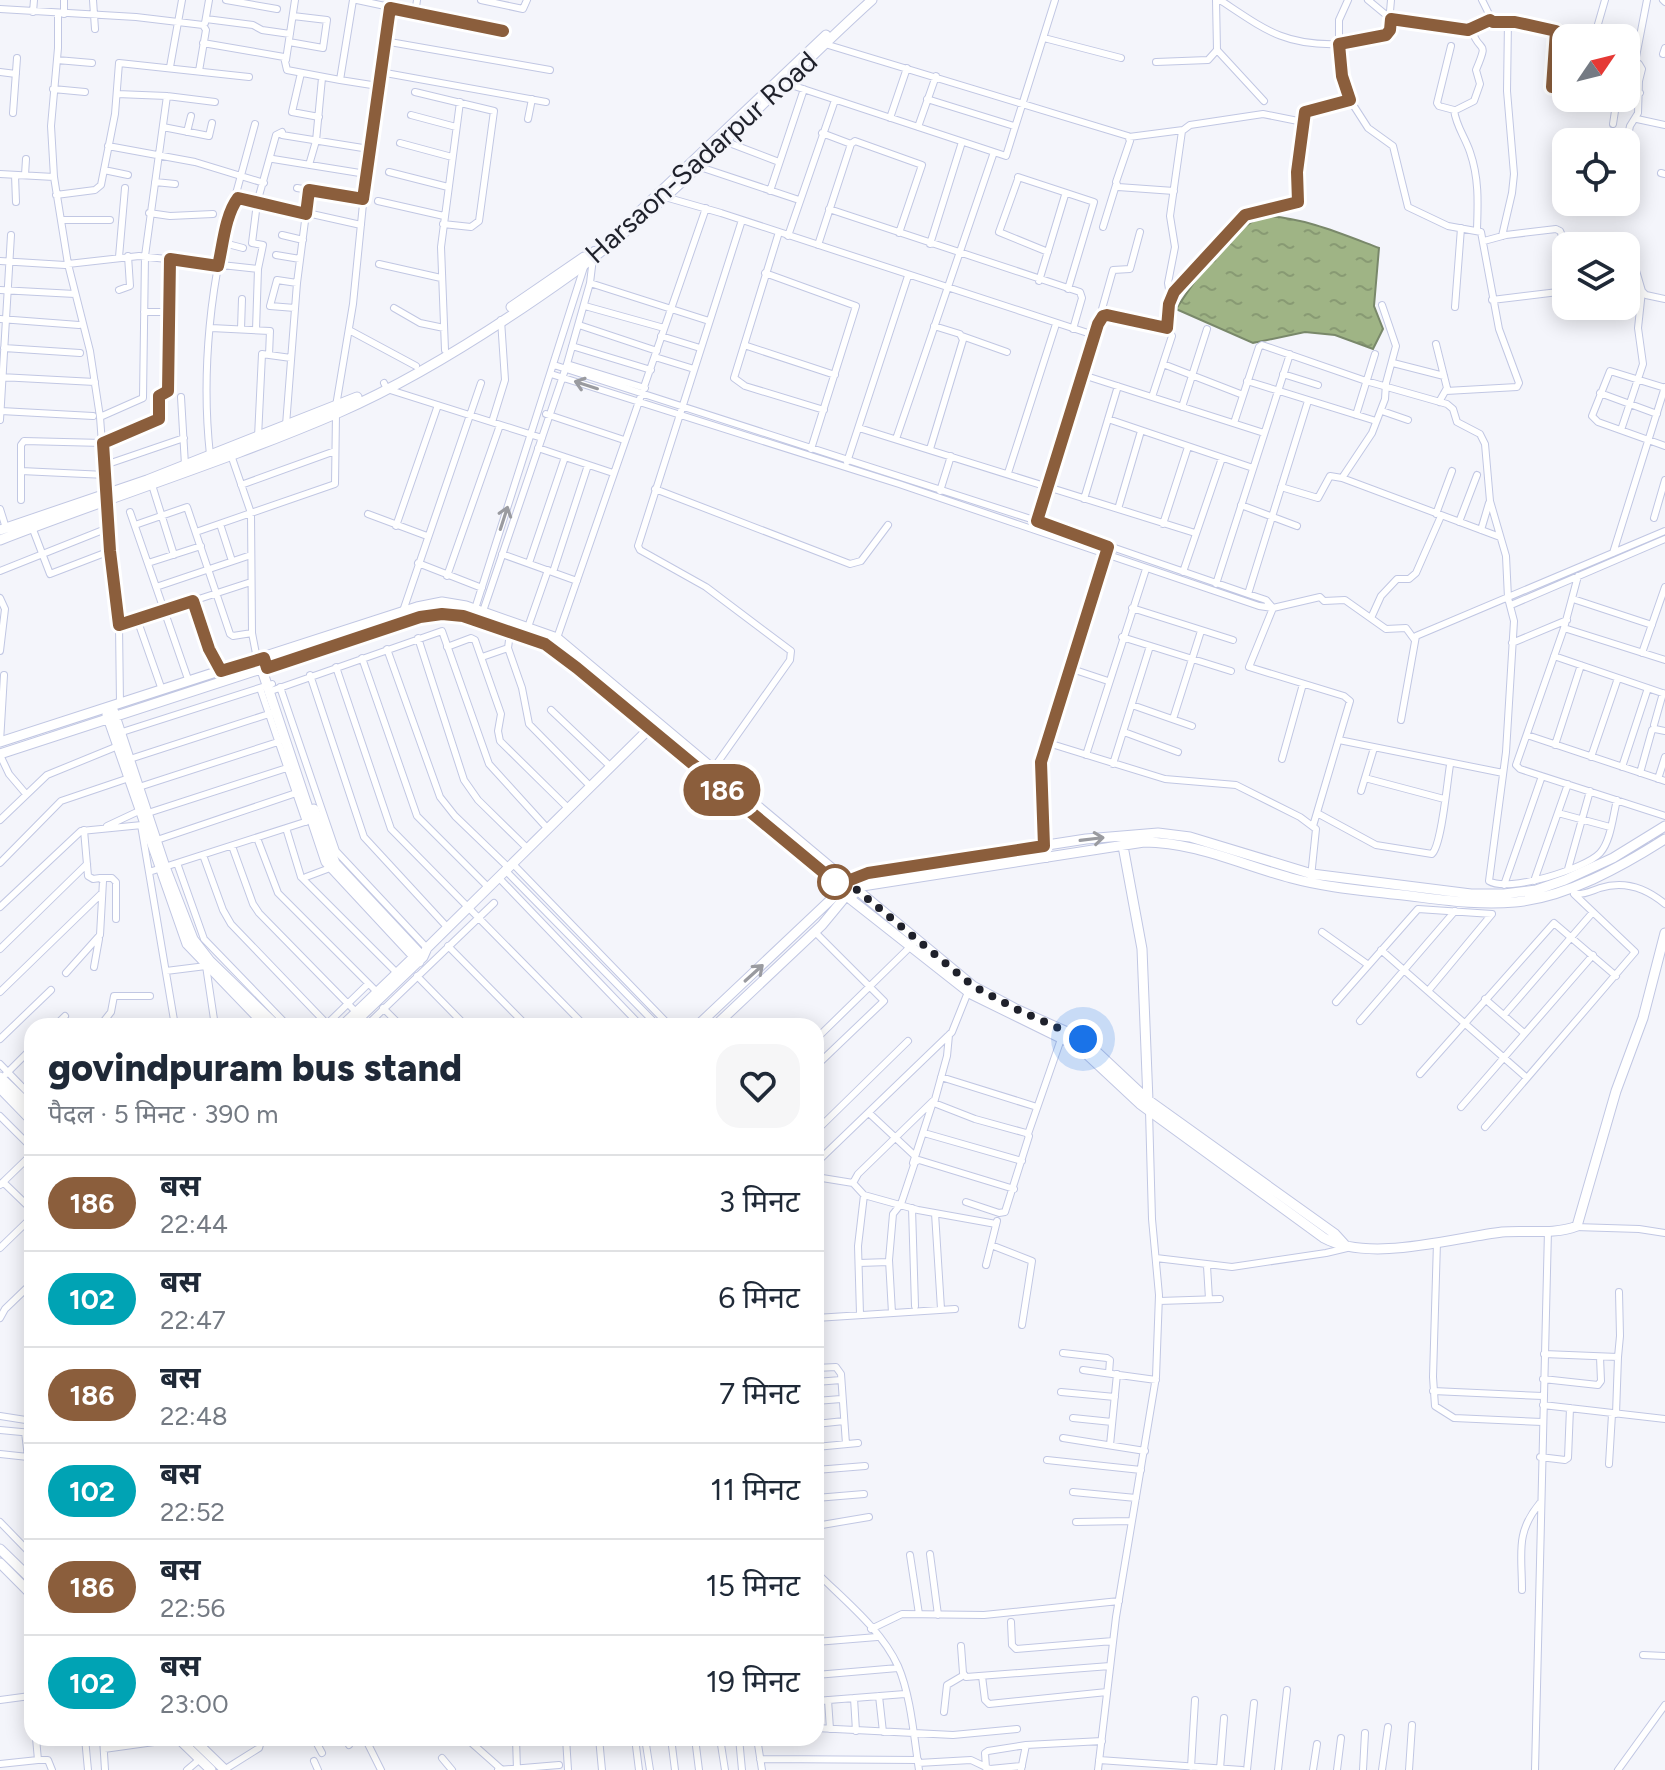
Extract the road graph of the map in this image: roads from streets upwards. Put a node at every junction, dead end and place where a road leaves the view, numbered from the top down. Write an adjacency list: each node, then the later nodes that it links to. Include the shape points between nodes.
1 (34, 0): 26 (street)
2 (64, 0): 27 (street)
3 (93, 0): 29 (street)
4 (182, 0): 33 (street)
5 (209, 0): 35 (street)
6 (226, 0): 25 (street)
7 (295, 0): 30 (street)
8 (355, 0): 23 (street); 68 (street)
9 (391, 0): 23 (street)
10 (417, 0): 28 (street)
11 (481, 0): 12 (street, via 523,9)
12 (527, 0)
13 (864, 0): 186 (street, Harsaon-Sadarpur Road)
14 (872, 0): 46 (street, Harsaon-Sadarpur Road)
15 (1055, 0): 43 (street)
16 (1218, 0): 47 (street, via 1278,35 1314,45); 49 (street)
17 (1348, 0): 47 (street, via 1339,20)
18 (1368, 0): 31 (street)
19 (1391, 0): 31 (street)
20 (1482, 0): 32 (street)
21 (1605, 0): 36 (street)
22 (1647, 0): 41 (street)
23 (390, 8): 28 (street); 44 (street)
24 (0, 9): 26 (street)
25 (277, 9)
26 (33, 12): 27 (street)
27 (61, 14): 29 (street); 52 (street)
28 (415, 14): 40 (street)
29 (94, 15): 33 (street); 37 (street)
30 (293, 16): 42 (street); 42 (street, via 327,20 323,48)
31 (1391, 19): 38 (street); 47 (street, via 1386,35)
32 (1490, 20): 34 (street); 38 (street)
33 (180, 21): 35 (street); 56 (street)
34 (1508, 21): 39 (street); 174 (street, via 1506,89 1514,174)
35 (205, 23): 42 (street, via 253,25); 45 (street)
36 (1598, 24)
37 (95, 29)
38 (1472, 30): 87 (street, via 1484,50 1476,70 1480,84 1472,102)
39 (1552, 30)
40 (503, 31)
41 (1640, 36)
42 (289, 38): 53 (street)
43 (1044, 38): 51 (street); 86 (street)
44 (384, 41): 59 (street); 62 (street)
45 (203, 43): 53 (street); 60 (street)
46 (825, 44): 58 (street); 69 (street, Harsaon-Sadarpur Road)
47 (1339, 44): 81 (street)
48 (1451, 46): 87 (street, via 1437,103)
49 (1217, 50): 54 (street, via 1208,60); 82 (street)
50 (17, 58): 64 (street)
51 (1121, 58)
52 (57, 60): 55 (street); 71 (street)
53 (286, 60): 63 (street, via 287,70)
54 (1156, 62)
55 (92, 63)
56 (170, 67): 60 (street); 76 (street, via 119,63)
57 (1640, 67): 75 (street)
58 (907, 68): 65 (street); 94 (street)
59 (550, 70)
60 (199, 71): 66 (street)
61 (0, 72): 64 (street)
62 (380, 72): 70 (street); 78 (street)
63 (301, 73): 67 (street); 93 (street, via 292,112)
64 (16, 74): 90 (street)
65 (936, 76): 79 (street); 86 (street)
66 (249, 77)
67 (322, 78): 68 (street); 93 (street)
68 (340, 80): 70 (street)
69 (785, 83): 72 (street); 112 (street, Harsaon-Sadarpur Road)
70 (378, 86): 117 (street)
71 (53, 89): 73 (street); 134 (street)
72 (804, 89): 80 (street); 123 (street)
73 (85, 92)
74 (415, 92): 84 (street)
75 (1640, 93)
76 (117, 94): 77 (street); 116 (street)
77 (167, 96): 83 (street); 103 (street)
78 (532, 99): 85 (street); 95 (street)
79 (927, 99): 102 (street); 105 (street)
80 (835, 100): 94 (street); 109 (street)
81 (1350, 100): 97 (street, via 1307,111); 166 (street, via 1368,128 1393,146 1408,207)
82 (1264, 101)
83 (215, 102)
84 (460, 102): 104 (street); 163 (street, via 494,113 479,221 471,227)
85 (546, 102)
86 (1023, 103): 102 (street); 110 (street)
87 (1454, 111): 167 (street, via 1478,181)
88 (1615, 112): 100 (street)
89 (1638, 112): 96 (street)
90 (13, 113)
91 (411, 115): 104 (street)
92 (191, 116): 108 (street)
93 (319, 117): 111 (street)
94 (890, 118): 105 (street)
95 (528, 119)
96 (1637, 119): 101 (street); 106 (street)
97 (1303, 122): 107 (street, via 1263,114); 209 (street, via 1299,201 1245,215)
98 (212, 123): 108 (street, via 209,136)
99 (255, 124): 133 (street)
100 (1613, 124)
101 (1665, 125)
102 (1014, 126): 118 (street, via 1007,154)
103 (163, 127): 108 (street); 119 (street)
104 (456, 127): 120 (street)
105 (918, 127): 113 (street)
106 (1630, 128)
107 (1183, 130): 110 (street); 144 (street)
108 (187, 132)
109 (822, 133): 115 (street); 149 (street)
110 (1129, 137): 138 (street)
111 (316, 141): 117 (street); 124 (street); 136 (street, via 276,135)
112 (724, 141): 123 (street); 125 (street, Harsaon-Sadarpur Road)
113 (962, 142): 118 (street); 178 (street)
114 (400, 143): 120 (street)
115 (851, 144): 155 (street); 170 (street, via 857,141 922,165)
116 (108, 146): 119 (street); 126 (street)
117 (369, 149): 129 (street)
118 (994, 152): 182 (street)
119 (159, 154): 133 (street); 135 (street)
120 (452, 157): 139 (street)
121 (26, 159): 131 (street)
122 (273, 159): 124 (street)
123 (779, 162): 143 (street)
124 (309, 165): 129 (street)
125 (697, 166): 143 (street); 147 (street, Harsaon-Sadarpur Road)
126 (104, 170): 132 (street); 145 (street, via 95,190)
127 (389, 172): 139 (street)
128 (0, 174): 130 (street)
129 (366, 174): 148 (street)
130 (15, 175): 131 (street); 152 (street)
131 (25, 175): 134 (street)
132 (128, 175)
133 (242, 175): 136 (street); 150 (street)
134 (54, 177): 145 (street)
135 (155, 182): 137 (street); 156 (street)
136 (264, 183): 153 (street)
137 (175, 184)
138 (1116, 185): 144 (street); 165 (street)
139 (448, 187): 159 (street)
140 (125, 188): 187 (street)
141 (297, 188): 142 (street)
142 (309, 190): 148 (street); 158 (street)
143 (770, 191): 149 (street)
144 (1174, 191): 209 (street)
145 (56, 195): 160 (street)
146 (1065, 195): 181 (street); 181 (street, via 1018,178 999,232); 203 (street, via 1094,202)
147 (665, 197): 154 (street); 186 (street, Harsaon-Sadarpur Road)
148 (363, 199): 164 (street)
149 (799, 200): 173 (street)
150 (234, 201): 153 (street); 177 (street)
151 (378, 201): 159 (street)
152 (16, 202)
153 (257, 203): 158 (street); 195 (street, via 252,243 263,245)
154 (706, 208): 162 (street); 218 (street)
155 (829, 209): 170 (street); 179 (street)
156 (149, 213): 157 (street); 185 (street)
157 (213, 214)
158 (306, 214): 164 (street); 175 (street)
159 (444, 216): 163 (street)
160 (61, 220): 161 (street); 192 (street)
161 (110, 220)
162 (742, 220): 168 (street); 224 (street)
163 (443, 224): 198 (street)
164 (361, 225): 237 (street)
165 (1103, 227)
166 (1461, 228): 167 (street); 215 (street)
167 (1477, 229): 176 (street)
168 (779, 232): 173 (street); 196 (street)
169 (1140, 232): 221 (street, via 1130,269 1113,271)
170 (899, 233): 178 (street)
171 (11, 235): 191 (street)
172 (282, 235): 175 (street)
173 (788, 236): 179 (street)
174 (1502, 236): 176 (street); 206 (street, via 1556,229 1566,244 1624,243)
175 (303, 240): 189 (street)
176 (1484, 241): 212 (street)
177 (224, 243): 180 (street); 194 (street)
178 (930, 244): 182 (street)
179 (818, 245): 197 (street)
180 (243, 248)
181 (1048, 252): 199 (street)
182 (958, 253): 199 (street); 202 (street)
183 (276, 255): 189 (street)
184 (128, 256): 185 (street); 187 (street); 205 (street, via 130,286)
185 (145, 256): 188 (street); 219 (street)
186 (590, 256): 201 (street); 223 (street, Harsaon-Sadarpur Road); 246 (street, Harsaon-Sadarpur Road); 256 (street)
187 (119, 257): 192 (street)
188 (170, 259): 194 (street); 220 (street)
189 (300, 259): 200 (street)
190 (0, 261): 191 (street)
191 (9, 261): 192 (street); 204 (street)
192 (67, 264): 208 (street)
193 (379, 264): 198 (street)
194 (218, 266): 195 (street); 230 (street)
195 (258, 269): 236 (street)
196 (765, 273): 242 (street); 264 (street, via 855,304)
197 (908, 276): 202 (street); 311 (street)
198 (441, 278): 231 (street)
199 (1039, 281): 203 (street)
200 (297, 283): 216 (street); 216 (street, via 277,280 270,306)
201 (590, 283): 214 (street); 218 (street)
202 (947, 288): 225 (street); 228 (street)
203 (1068, 289): 234 (street, via 1082,295)
204 (4, 290): 208 (street); 222 (street)
205 (119, 290)
206 (1642, 291): 211 (street); 269 (street, via 1638,328 1643,364)
207 (1552, 293): 212 (street)
208 (75, 294): 272 (street)
209 (1171, 296): 229 (street)
210 (242, 299): 233 (street)
211 (1665, 299)
212 (1492, 300): 280 (street, via 1519,385)
213 (1382, 305): 254 (street, via 1395,343)
214 (585, 306): 227 (street); 232 (street)
215 (1455, 307)
216 (295, 308): 253 (street)
217 (394, 308): 231 (street, via 420,323)
218 (670, 310): 224 (street); 232 (street)
219 (144, 312): 220 (street); 302 (street, via 143,398)
220 (169, 312): 322 (street, via 168,391 159,396 161,416)
221 (1103, 316): 229 (street); 238 (street)
222 (3, 320): 226 (street); 244 (street)
223 (501, 320): 275 (street, Harsaon-Sadarpur Road); 307 (street, via 505,380)
224 (709, 321): 245 (street)
225 (1056, 324): 234 (street); 342 (street)
226 (79, 325)
227 (579, 325): 243 (street); 249 (street)
228 (934, 326): 240 (street); 319 (street)
229 (1168, 327): 255 (street, via 1172,336)
230 (211, 328): 233 (street); 329 (street, via 206,416)
231 (444, 328): 246 (street)
232 (664, 328): 239 (street)
233 (241, 329): 236 (street)
234 (1073, 329): 238 (street)
235 (1207, 329): 262 (street)
236 (256, 330): 252 (street, via 270,331)
237 (349, 330): 257 (street); 292 (street)
238 (1094, 335): 265 (street)
239 (661, 336): 245 (street); 249 (street)
240 (962, 336): 247 (street); 327 (street)
241 (1436, 344): 266 (street)
242 (744, 345): 264 (street); 293 (street, via 734,374 738,382)
243 (572, 346): 258 (street); 260 (street)
244 (2, 348): 248 (street); 267 (street)
245 (700, 348): 259 (street)
246 (445, 350): 257 (street, Harsaon-Sadarpur Road)
247 (1007, 352)
248 (80, 353)
249 (656, 354): 259 (street); 260 (street)
250 (1290, 354): 263 (street); 270 (street, via 1260,345); 271 (street)
251 (1375, 354): 271 (street)
252 (269, 355): 253 (street); 316 (street, via 262,354)
253 (291, 358): 310 (street)
254 (1393, 363): 266 (street); 277 (street)
255 (1163, 364): 262 (street); 285 (street)
256 (554, 365): 258 (street); 261 (street)
257 (416, 366): 275 (street, Harsaon-Sadarpur Road)
258 (566, 366): 268 (street); 282 (street)
259 (694, 369): 291 (street)
260 (651, 370): 282 (street)
261 (551, 374): 268 (street); 296 (street)
262 (1193, 374): 283 (street); 290 (street)
263 (1283, 374): 274 (street); 279 (street)
264 (835, 375): 293 (street)
265 (1083, 375): 276 (street); 349 (street)
266 (1444, 376): 280 (street)
267 (1, 377): 272 (street); 294 (street)
268 (563, 378): 282 (street, one-way to 268); 299 (street)
269 (1638, 380): 278 (street); 281 (street, via 1610,371); 288 (street)
270 (1247, 381): 279 (street); 283 (street)
271 (1366, 381): 277 (street); 300 (street)
272 (95, 382): 302 (street)
273 (481, 383): 298 (street)
274 (1318, 385)
275 (386, 386): 289 (street); 292 (street, Harsaon-Sadarpur Road)
276 (1118, 386): 285 (street); 303 (street)
277 (1386, 387): 287 (street); 295 (street)
278 (1665, 388): 297 (street)
279 (1277, 391): 286 (street); 314 (street)
280 (1446, 391): 287 (street)
281 (1600, 393): 288 (street); 312 (street, via 1593,419)
282 (642, 395): 291 (street); 301 (street); 320 (street)
283 (1243, 395): 308 (street)
284 (181, 397): 317 (street)
285 (1152, 397): 290 (street)
286 (1308, 401): 300 (street); 350 (street)
287 (1439, 402): 356 (street, via 1451,407 1457,422 1482,437)
288 (1629, 404): 297 (street); 312 (street)
289 (438, 405): 298 (street); 373 (street)
290 (1182, 407): 308 (street)
291 (681, 408): 301 (street); 326 (street)
292 (336, 410): 310 (street, Harsaon-Sadarpur Road); 328 (street); 330 (street, Harsaon-Sadarpur Road)
293 (824, 410): 326 (street)
294 (1, 411): 302 (street); 304 (street)
295 (1382, 411): 305 (street); 306 (street)
296 (538, 412): 299 (street); 315 (street)
297 (1657, 414): 321 (street)
298 (470, 415): 307 (street); 383 (street)
299 (549, 415): 318 (street); 320 (street)
300 (1356, 415): 306 (street)
301 (679, 416): 334 (street); 351 (street)
302 (96, 417): 322 (street)
303 (1108, 419): 313 (street); 354 (street)
304 (0, 420)
305 (1408, 420)
306 (1376, 421): 345 (street)
307 (492, 422): 309 (street)
308 (1234, 423): 314 (street)
309 (500, 425): 315 (street); 404 (street)
310 (286, 427): 316 (street, Harsaon-Sadarpur Road)
311 (859, 428): 319 (street); 334 (street)
312 (1621, 430): 321 (street)
313 (1141, 431): 324 (street); 359 (street)
314 (1264, 433): 338 (street)
315 (531, 435): 318 (street); 411 (street, one-way to 315)
316 (258, 437): 329 (street, Harsaon-Sadarpur Road)
317 (184, 438): 335 (street); 336 (street)
318 (542, 438): 325 (street)
319 (896, 439): 327 (street)
320 (624, 440): 341 (street)
321 (1649, 440): 323 (street); 390 (street)
322 (103, 443): 335 (street); 339 (street, via 24,441)
323 (1665, 446)
324 (1188, 447): 333 (street); 370 (street)
325 (538, 448): 332 (street); 392 (street)
326 (811, 449): 334 (street)
327 (930, 449): 331 (street)
328 (335, 451): 348 (street); 361 (street, via 334,485)
329 (210, 455): 336 (street, Harsaon-Sadarpur Road)
330 (231, 455): 347 (street, Harsaon-Sadarpur Road); 348 (street)
331 (951, 456): 342 (street); 352 (street)
332 (565, 457): 337 (street); 398 (street)
333 (1222, 458): 338 (street); 382 (street)
334 (846, 464): 352 (street)
335 (105, 465): 343 (street)
336 (185, 465): 353 (street, Harsaon-Sadarpur Road)
337 (588, 465): 341 (street); 402 (street)
338 (1253, 468): 357 (street)
339 (21, 471): 343 (street); 355 (street)
340 (1452, 471): 364 (street)
341 (613, 473): 406 (street)
342 (1008, 473): 349 (street)
343 (106, 475): 353 (street)
344 (1477, 475): 368 (street)
345 (1342, 478): 350 (street, via 1330,476 1318,498); 364 (street)
346 (1665, 480): 366 (street)
347 (152, 485): 353 (street, Harsaon-Sadarpur Road); 363 (street)
348 (241, 485): 361 (street)
349 (1049, 486): 354 (street); 367 (street)
350 (1281, 487): 365 (street)
351 (655, 489): 372 (street, via 850,564 861,561); 502 (street, via 639,549 706,587 792,655)
352 (939, 494): 367 (street); 378 (street)
353 (107, 497): 375 (street, Harsaon-Sadarpur Road); 376 (street); 377 (street, Harsaon-Sadarpur Road)
354 (1084, 499): 359 (street)
355 (21, 500)
356 (1490, 501): 379 (street); 384 (street)
357 (1241, 505): 365 (street); 409 (street)
358 (0, 509): 377 (street)
359 (1118, 509): 370 (street)
360 (130, 512): 371 (street)
361 (251, 513): 369 (street); 394 (street)
362 (368, 514): 373 (street)
363 (162, 515): 371 (street); 381 (street, via 186,507); 393 (street)
364 (1438, 515): 368 (street); 424 (street, via 1416,573 1397,579)
365 (1271, 516): 374 (street); 413 (street)
366 (1654, 518)
367 (1037, 521): 378 (street); 388 (street)
368 (1459, 522): 379 (street)
369 (220, 524): 381 (street); 395 (street)
370 (1163, 524): 382 (street)
371 (135, 525): 396 (street)
372 (888, 525)
373 (396, 526): 383 (street)
374 (1297, 526)
375 (32, 527): 386 (street, Harsaon-Sadarpur Road); 391 (street)
376 (108, 528): 389 (street); 391 (street)
377 (3, 529)
378 (1034, 529): 388 (street)
379 (1481, 530): 384 (street)
380 (1665, 531): 390 (street)
381 (196, 532): 387 (street)
382 (1195, 533): 403 (street)
383 (427, 536): 397 (street)
384 (1500, 537): 417 (street)
385 (1665, 539): 405 (street)
386 (0, 540)
387 (201, 546): 393 (street); 399 (street)
388 (1107, 550): 400 (street); 403 (street); 455 (street)
389 (110, 551): 391 (street, via 50,576); 427 (street)
390 (1613, 553): 417 (street)
391 (42, 554): 401 (street)
392 (502, 554): 398 (street); 423 (street)
393 (174, 555): 396 (street)
394 (251, 555): 395 (street); 407 (street)
395 (232, 561): 399 (street)
396 (148, 563): 408 (street)
397 (418, 563): 404 (street); 421 (street)
398 (529, 563): 402 (street)
399 (209, 569): 408 (street); 412 (street)
400 (1146, 569): 409 (street); 418 (street)
401 (0, 571)
402 (551, 571): 406 (street); 429 (street)
403 (1183, 572): 409 (street)
404 (447, 576): 411 (street)
405 (1578, 576): 415 (street); 417 (street)
406 (577, 581): 437 (street)
407 (251, 582): 412 (street); 433 (street)
408 (156, 587): 420 (street)
409 (1215, 587): 413 (street); 419 (street)
410 (1665, 587): 428 (street)
411 (482, 588): 423 (street)
412 (217, 593): 416 (street); 433 (street, via 231,635)
413 (1248, 594): 419 (street)
414 (0, 598): 445 (street, via 5,609)
415 (1573, 599): 426 (street); 428 (street)
416 (193, 601): 420 (street); 456 (street)
417 (1510, 601): 438 (street); 440 (street)
418 (1132, 608): 432 (street); 435 (street)
419 (1273, 608): 424 (street, via 1320,597 1345,600); 463 (street, via 1249,667)
420 (164, 610): 425 (street); 462 (street)
421 (403, 612): 423 (street, via 442,602); 452 (street)
422 (437, 614): 423 (street); 431 (street); 452 (street)
423 (477, 616): 429 (street); 434 (street)
424 (1371, 618): 438 (street, via 1386,629 1406,628)
425 (137, 619): 427 (street); 466 (street)
426 (1567, 620): 430 (street); 440 (street)
427 (119, 625): 471 (street)
428 (1652, 625): 446 (street)
429 (528, 627): 437 (street)
430 (1564, 628): 446 (street); 447 (street)
431 (442, 631): 436 (street); 442 (street)
432 (1201, 631): 439 (street); 450 (street)
433 (252, 633): 452 (street)
434 (510, 633): 443 (street); 476 (street, via 551,648)
435 (1122, 637): 441 (street); 461 (street)
436 (418, 638): 444 (street); 540 (street, via 464,780)
437 (557, 638): 476 (street)
438 (1414, 639): 474 (street)
439 (1233, 640)
440 (1512, 643): 503 (street)
441 (1150, 646): 450 (street); 469 (street)
442 (447, 647): 448 (street, via 472,638); 531 (street, via 489,764)
443 (508, 648): 448 (street); 510 (street, via 529,724)
444 (387, 649): 449 (street); 549 (street, via 440,797)
445 (0, 651)
446 (1642, 653): 451 (street)
447 (1554, 656): 453 (street); 482 (street)
448 (482, 657): 518 (street, via 501,714 500,741)
449 (362, 658): 454 (street); 556 (street, via 417,816)
450 (1192, 659): 457 (street); 473 (street)
451 (1665, 660)
452 (262, 663): 456 (street); 464 (street); 471 (street)
453 (1581, 665): 460 (street); 487 (street)
454 (336, 667): 459 (street); 563 (street, via 391,829)
455 (1069, 668): 461 (street); 486 (street)
456 (221, 671): 462 (street)
457 (1231, 671)
458 (4, 675): 468 (street)
459 (310, 675): 464 (street); 569 (street, via 364,837)
460 (1618, 678): 465 (street); 493 (street)
461 (1108, 681): 492 (street)
462 (189, 682): 466 (street)
463 (1303, 684): 483 (street, via 1349,698); 496 (street)
464 (270, 688): 472 (street); 481 (street); 581 (street, via 331,858)
465 (1648, 688): 467 (street); 475 (street)
466 (162, 690): 471 (street)
467 (1664, 694): 478 (street)
468 (1, 702): 485 (street)
469 (1132, 705): 473 (street); 480 (street)
470 (551, 710): 500 (street)
471 (112, 711): 481 (street); 485 (street); 491 (street)
472 (272, 713): 484 (street); 495 (street)
473 (1173, 719): 477 (street)
474 (1401, 720)
475 (1636, 724): 478 (street); 501 (street)
476 (652, 726): 500 (street); 502 (street); 557 (street)
477 (1192, 726)
478 (1653, 728): 479 (street); 504 (street)
479 (1665, 731)
480 (1124, 732): 490 (street); 497 (street)
481 (117, 734): 488 (street); 495 (street)
482 (1527, 735): 487 (street); 505 (street, via 1516,765)
483 (1339, 740): 489 (street); 519 (street)
484 (281, 741): 499 (street); 511 (street)
485 (0, 742)
486 (1045, 742): 492 (street); 538 (street, via 1039,775)
487 (1555, 745): 493 (street)
488 (118, 746): 506 (street); 515 (street, via 47,775)
489 (1374, 748): 498 (street); 507 (street)
490 (1178, 752)
491 (0, 755): 515 (street)
492 (1086, 755): 497 (street)
493 (1591, 757): 501 (street)
494 (1665, 757): 508 (street)
495 (130, 759): 511 (street)
496 (1282, 759)
497 (1113, 764): 526 (street, via 1165,779 1236,785)
498 (1450, 765): 503 (street); 516 (street)
499 (290, 767): 514 (street); 522 (street)
500 (611, 767): 510 (street)
501 (1622, 767): 504 (street)
502 (713, 769): 557 (street)
503 (1503, 773): 554 (street, via 1488,878)
504 (1640, 773): 508 (street)
505 (1542, 776): 509 (street); 554 (street)
506 (129, 778): 511 (street); 543 (street, via 61,801)
507 (1365, 778): 512 (street); 516 (street)
508 (1662, 780)
509 (1568, 784): 513 (street); 520 (street)
510 (591, 787): 518 (street)
511 (136, 788): 522 (street)
512 (1361, 791)
513 (1590, 791): 517 (street); 523 (street)
514 (299, 792): 525 (street); 536 (street)
515 (26, 794): 524 (street)
516 (1444, 799): 519 (street, via 1437,850 1432,854 1376,845)
517 (1617, 800): 521 (street); 528 (street)
518 (569, 809): 531 (street)
519 (1317, 813): 526 (street)
520 (1558, 813): 523 (street); 553 (street)
521 (1665, 816)
522 (145, 819): 529 (street); 529 (street); 536 (street); 547 (street)
523 (1582, 819): 528 (street); 548 (street)
524 (0, 820)
525 (308, 821): 530 (street); 546 (street)
526 (1313, 826): 552 (street, via 1317,833)
527 (1665, 826): 555 (street)
528 (1610, 827): 548 (street, via 1600,853)
529 (104, 828): 532 (street)
530 (286, 828): 534 (street); 589 (street, via 301,877)
531 (548, 829): 540 (street)
532 (84, 830): 545 (street); 562 (street)
533 (1120, 835): 538 (street, one-way to 533); 539 (street); 552 (street, via 1190,837)
534 (257, 838): 537 (street); 592 (street, via 278,893)
535 (1665, 839): 555 (street)
536 (157, 840): 547 (street)
537 (232, 846): 541 (street); 602 (street, via 256,910)
538 (1044, 846): 542 (street); 557 (street, via 868,873)
539 (1123, 846): 542 (street); 552 (street, via 1183,845); 645 (street, via 1142,949)
540 (528, 849): 549 (street)
541 (203, 855): 544 (street); 612 (street, via 227,919)
542 (1046, 859): 557 (street)
543 (0, 863)
544 (177, 863): 547 (street); 611 (street, via 204,939)
545 (87, 864): 551 (street, via 89,877); 578 (street)
546 (330, 868): 550 (street); 581 (street)
547 (158, 869): 584 (street, via 187,944); 586 (street); 610 (street, via 199,947)
548 (1568, 869): 553 (street); 555 (street)
549 (506, 870): 556 (street); 560 (street); 564 (street); 579 (street)
550 (306, 877)
551 (100, 878): 558 (street); 568 (street, via 116,882)
552 (1311, 879): 555 (street, via 1479,895)
553 (1534, 881): 554 (street)
554 (1504, 885)
555 (1568, 887): 561 (street, via 1582,895 1606,887 1636,887); 566 (street)
556 (489, 888): 563 (street)
557 (848, 888): 570 (street); 576 (street); 624 (street, one-way to 557)
558 (102, 893): 573 (street); 596 (street)
559 (494, 903): 567 (street)
560 (552, 904): 564 (street); 623 (street)
561 (1665, 904)
562 (0, 907)
563 (469, 907): 567 (street); 569 (street)
564 (545, 911): 575 (street)
565 (1455, 911): 580 (street, via 1418,909); 587 (street); 595 (street, via 1493,916)
566 (1593, 912): 574 (street); 591 (street, via 1635,951)
567 (478, 917): 577 (street); 620 (street)
568 (116, 919)
569 (448, 928): 581 (street)
570 (815, 932): 593 (street); 625 (street)
571 (1322, 932): 583 (street)
572 (1665, 933): 675 (street)
573 (100, 935): 585 (street); 588 (street)
574 (1572, 937): 582 (street); 600 (street, via 1554,923); 605 (street)
575 (575, 941): 579 (street); 622 (street)
576 (914, 943): 593 (street); 598 (street); 645 (street, via 980,990 1083,1039)
577 (448, 946): 590 (street); 619 (street)
578 (0, 949)
579 (567, 949): 621 (street)
580 (1381, 950): 583 (street); 587 (street)
581 (420, 955): 589 (street); 615 (street)
582 (1593, 955): 591 (street); 629 (street)
583 (1367, 964): 601 (street)
584 (206, 966): 586 (street); 608 (street); 609 (street)
585 (94, 967)
586 (166, 971): 607 (street)
587 (1405, 971): 595 (street); 626 (street)
588 (66, 973)
589 (397, 973): 597 (street)
590 (417, 976): 603 (street); 618 (street)
591 (1616, 976): 640 (street)
592 (368, 984): 597 (street); 602 (street)
593 (870, 987): 628 (street); 635 (street, via 884,1001)
594 (51, 990): 631 (street)
595 (1428, 991): 627 (street)
596 (0, 992)
597 (377, 992): 604 (street)
598 (968, 992): 630 (street); 632 (street)
599 (150, 996): 606 (street, via 115,995)
600 (1485, 999): 605 (street); 627 (street)
601 (1336, 1002)
602 (347, 1004): 604 (street); 613 (street)
603 (383, 1008): 616 (street); 617 (street)
604 (356, 1012): 614 (street)
605 (1504, 1015): 629 (street)
606 (106, 1018)
607 (174, 1018)
608 (214, 1018)
609 (258, 1018)
610 (269, 1018)
611 (280, 1018)
612 (320, 1018)
613 (334, 1018)
614 (350, 1018)
615 (359, 1018)
616 (374, 1018)
617 (393, 1018)
618 (458, 1018)
619 (519, 1018)
620 (577, 1018)
621 (633, 1018)
622 (648, 1018)
623 (662, 1018)
624 (706, 1018)
625 (724, 1018)
626 (1360, 1021)
627 (1464, 1023): 636 (street); 638 (street)
628 (824, 1031)
629 (1524, 1033): 636 (street)
630 (949, 1035): 639 (street); 649 (street)
631 (0, 1039)
632 (1061, 1039): 645 (street, via 1079,1047); 646 (street)
633 (908, 1041): 651 (street)
634 (24, 1057): 641 (street)
635 (824, 1058)
636 (1503, 1058): 640 (street); 647 (street)
637 (0, 1064): 641 (street)
638 (1420, 1074)
639 (941, 1077): 644 (street); 646 (street)
640 (1527, 1078): 652 (street)
641 (2, 1081): 642 (street); 643 (street); 648 (street)
642 (24, 1092)
643 (24, 1101)
644 (933, 1101): 654 (street); 655 (street); 658 (street)
645 (1148, 1105): 680 (street); 682 (street)
646 (1037, 1107): 654 (street)
647 (1461, 1107)
648 (24, 1110)
649 (869, 1113): 655 (street); 657 (street)
650 (0, 1116): 656 (street)
651 (824, 1123)
652 (1485, 1127)
653 (924, 1133): 660 (street)
654 (1028, 1134): 660 (street)
655 (895, 1139): 658 (street); 664 (street)
656 (24, 1142)
657 (824, 1155)
658 (915, 1156): 661 (street)
659 (24, 1160): 663 (street)
660 (1022, 1161): 665 (street)
661 (912, 1165): 665 (street, via 919,1160); 669 (street)
662 (824, 1178): 664 (street)
663 (2, 1183): 668 (street)
664 (853, 1183): 666 (street)
665 (1014, 1189): 672 (street, via 1007,1211)
666 (864, 1195): 669 (street); 684 (street)
667 (966, 1202): 672 (street)
668 (24, 1203)
669 (901, 1204): 670 (street); 683 (street, via 893,1214)
670 (912, 1208): 671 (street); 692 (street)
671 (935, 1213): 673 (street); 693 (street)
672 (999, 1213): 673 (street)
673 (996, 1224): 679 (street)
674 (24, 1225): 681 (street)
675 (1575, 1227): 676 (street); 677 (street)
676 (1548, 1230): 678 (street); 701 (street)
677 (1665, 1233)
678 (1437, 1242): 680 (street, via 1380,1249); 711 (street)
679 (991, 1245): 685 (street); 699 (street, via 1032,1261)
680 (1348, 1246): 686 (street, via 1254,1265)
681 (0, 1248)
682 (1156, 1258): 686 (street); 691 (street)
683 (889, 1262): 684 (street); 695 (street)
684 (859, 1263): 696 (street)
685 (986, 1265)
686 (1207, 1266): 689 (street)
687 (24, 1291): 698 (street)
688 (1619, 1292): 703 (street)
689 (1209, 1299): 690 (street); 691 (street)
690 (1220, 1299)
691 (1159, 1301): 709 (street)
692 (915, 1306)
693 (941, 1309): 694 (street); 695 (street)
694 (955, 1309)
695 (892, 1313): 696 (street)
696 (860, 1314): 697 (street)
697 (824, 1317)
698 (0, 1318)
699 (1022, 1325)
700 (1063, 1353): 706 (street, via 1107,1358)
701 (1544, 1354): 702 (street); 707 (street)
702 (1600, 1357): 703 (street); 707 (street, via 1598,1385)
703 (1618, 1357): 719 (street)
704 (824, 1368): 708 (street, via 836,1367)
705 (1083, 1370): 706 (street)
706 (1113, 1373): 709 (street); 714 (street)
707 (1543, 1379): 713 (street)
708 (841, 1380): 710 (street); 715 (street)
709 (1156, 1380): 735 (street)
710 (824, 1381)
711 (1433, 1391): 713 (street); 726 (street, via 1435,1406 1451,1418)
712 (1061, 1392): 714 (street)
713 (1543, 1396): 717 (street)
714 (1115, 1397): 725 (street)
715 (841, 1399): 716 (street); 724 (street)
716 (824, 1400)
717 (1543, 1405): 718 (street); 726 (street)
718 (1570, 1408): 719 (street); 738 (street, via 1568,1458)
719 (1614, 1414): 722 (street); 740 (street)
720 (0, 1416): 723 (street)
721 (1073, 1418): 725 (street)
722 (1665, 1419)
723 (24, 1420)
724 (844, 1421): 727 (street); 732 (street)
725 (1112, 1422): 733 (street)
726 (1542, 1422): 738 (street)
727 (824, 1423)
728 (0, 1430): 729 (street)
729 (24, 1433)
730 (1063, 1438): 733 (street)
731 (858, 1443): 732 (street)
732 (846, 1444): 734 (street)
733 (1110, 1445): 735 (street)
734 (824, 1446)
735 (1145, 1451): 743 (street)
736 (0, 1454): 737 (street)
737 (24, 1457)
738 (1540, 1457): 748 (street)
739 (1047, 1460): 743 (street)
740 (1609, 1464)
741 (865, 1466): 742 (street)
742 (824, 1469)
743 (1141, 1470): 747 (street)
744 (1073, 1492): 747 (street)
745 (864, 1494): 746 (street)
746 (824, 1497)
747 (1136, 1498): 750 (street)
748 (1540, 1503): 762 (street, via 1522,1533); 871 (street)
749 (869, 1517): 753 (street)
750 (1132, 1521): 752 (street); 763 (street)
751 (0, 1522): 754 (street)
752 (1076, 1522)
753 (824, 1525)
754 (24, 1547)
755 (0, 1549): 759 (street)
756 (930, 1554): 765 (street)
757 (910, 1555): 764 (street)
758 (0, 1563): 761 (street)
759 (24, 1572)
760 (824, 1580): 767 (street)
761 (24, 1587)
762 (1522, 1590)
763 (1119, 1601): 765 (street); 770 (street)
764 (919, 1614): 765 (street); 767 (street, via 895,1616)
765 (938, 1615)
766 (1011, 1622): 770 (street, via 1016,1649)
767 (871, 1629): 768 (street)
768 (877, 1637): 769 (street); 775 (street)
769 (824, 1641)
770 (1113, 1641): 774 (street)
771 (961, 1646): 777 (street)
772 (1643, 1655): 773 (street)
773 (1665, 1656)
774 (1110, 1666): 778 (street); 780 (street)
775 (898, 1668): 776 (street); 781 (street)
776 (824, 1674)
777 (964, 1675): 778 (street); 791 (street, via 947,1685)
778 (982, 1676): 780 (street, via 989,1704)
779 (1287, 1690): 865 (street)
780 (1107, 1692): 803 (street)
781 (905, 1694): 782 (street); 801 (street)
782 (879, 1696): 784 (street); 799 (street)
783 (24, 1697): 785 (street)
784 (854, 1698): 787 (street); 798 (street)
785 (0, 1700)
786 (824, 1700): 787 (street)
787 (828, 1700): 796 (street)
788 (1195, 1700): 838 (street)
789 (1254, 1703): 864 (street)
790 (1665, 1705): 872 (street)
791 (944, 1712)
792 (1224, 1718): 843 (street)
793 (1412, 1725): 870 (street)
794 (1388, 1727): 869 (street)
795 (824, 1729): 796 (street)
796 (830, 1729): 798 (street)
797 (1017, 1729): 801 (street)
798 (856, 1731): 799 (street)
799 (883, 1732): 801 (street)
800 (1365, 1733): 868 (street)
801 (914, 1734): 836 (street)
802 (1341, 1738): 867 (street)
803 (1102, 1741): 805 (street); 832 (street)
804 (1317, 1744): 866 (street)
805 (1026, 1745): 840 (street); 842 (street, via 985,1753)
806 (37, 1746): 831 (street)
807 (86, 1746): 845 (street)
808 (104, 1746): 826 (street)
809 (125, 1746): 826 (street)
810 (186, 1746): 829 (street)
811 (200, 1746): 849 (street)
812 (260, 1746): 849 (street)
813 (318, 1746): 827 (street)
814 (369, 1746): 851 (street)
815 (475, 1746): 841 (street)
816 (516, 1746): 839 (street)
817 (566, 1746): 853 (street)
818 (600, 1746): 854 (street)
819 (636, 1746): 855 (street)
820 (646, 1746): 856 (street)
821 (672, 1746): 857 (street)
822 (696, 1746): 858 (street)
823 (721, 1746): 859 (street)
824 (740, 1746): 860 (street)
825 (758, 1746): 830 (street)
826 (104, 1749): 846 (street)
827 (322, 1753)
828 (442, 1758): 852 (street)
829 (200, 1759): 847 (street); 848 (street)
830 (760, 1759): 836 (street); 861 (street)
831 (38, 1760): 835 (street); 844 (street, via 48,1760)
832 (1099, 1760): 838 (street); 863 (street)
833 (314, 1761): 850 (street)
834 (964, 1761): 836 (street); 842 (street); 862 (street)
835 (0, 1764)
836 (918, 1764)
837 (559, 1765): 839 (street)
838 (1191, 1767): 843 (street)
839 (517, 1768): 841 (street)
840 (1022, 1768): 842 (street)
841 (499, 1769)
842 (989, 1769)
843 (1220, 1769): 864 (street)
844 (52, 1770)
845 (88, 1770)
846 (105, 1770)
847 (187, 1770)
848 (211, 1770)
849 (224, 1770)
850 (318, 1770)
851 (381, 1770)
852 (452, 1770)
853 (568, 1770)
854 (602, 1770)
855 (639, 1770)
856 (650, 1770)
857 (675, 1770)
858 (699, 1770)
859 (725, 1770)
860 (742, 1770)
861 (762, 1770)
862 (964, 1770)
863 (1098, 1770)
864 (1245, 1770)
865 (1278, 1770)
866 (1313, 1770)
867 (1337, 1770)
868 (1363, 1770)
869 (1382, 1770)
870 (1409, 1770)
871 (1535, 1770)
872 (1618, 1770)

